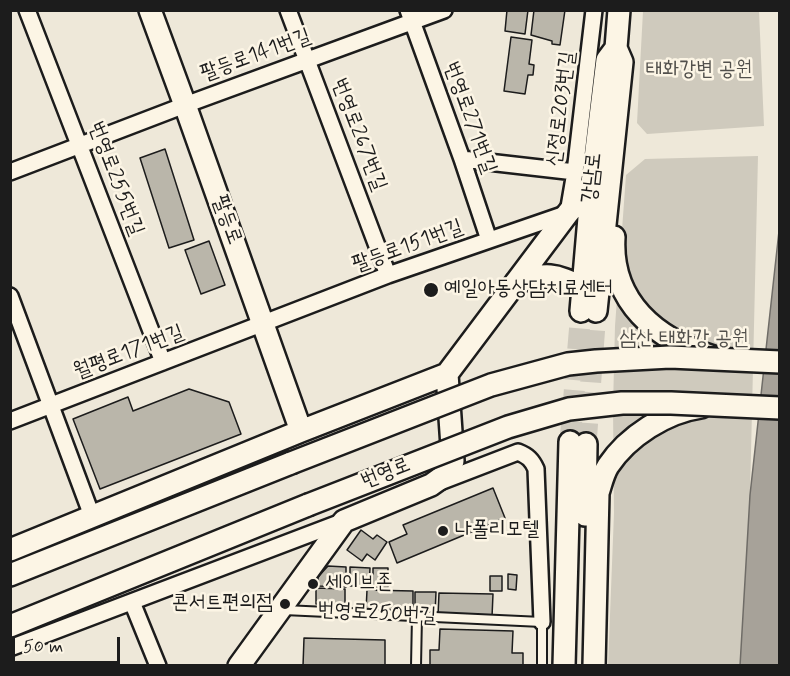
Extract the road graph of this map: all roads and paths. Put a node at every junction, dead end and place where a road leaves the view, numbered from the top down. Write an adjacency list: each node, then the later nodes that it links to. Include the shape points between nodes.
1 (27, 10): 11 (street, 번영로255번길)
2 (150, 10): 10 (main road, 팔등로)
3 (288, 10): 9 (street, 번영로267번길)
4 (444, 10): 7 (street, 팔등로141번길)
5 (594, 10): 15 (street, 신정로203번길)
6 (619, 10): 8 (main road, 강남로)
7 (410, 16): 9 (street, 팔등로141번길); 13 (street, 번영로271번길)
8 (616, 48): 12 (main road, 강남로, via 622,62); 15 (main road, 강남로, via 607,60)
9 (307, 60): 10 (street, 팔등로141번길); 18 (street, 번영로267번길)
10 (185, 105): 11 (street, 팔등로141번길); 22 (main road, 팔등로)
11 (80, 145): 14 (street, 팔등로141번길); 24 (street, 번영로255번길)
12 (617, 156): 15 (main road); 20 (main road, 강남로, via 588,311); 23 (main road, bridge, via 619,185 613,248 624,294 650,322 698,353)
13 (462, 159): 15 (street); 17 (street, 번영로271번길)
14 (10, 172)
15 (584, 178): 16 (main road); 20 (main road, 강남로)
16 (568, 213): 17 (street, 팔등로151번길); 19 (main road)
17 (489, 240): 18 (street, 팔등로151번길)
18 (388, 275): 22 (street, 팔등로151번길)
19 (516, 282): 20 (main road, via 548,274); 26 (main road)
20 (583, 288)
21 (10, 296): 28 (street)
22 (263, 323): 24 (street, 월평로171번길); 31 (main road, 팔등로)
23 (718, 359): 25 (main road, bridge); 36 (main road, bridge, via 596,361 491,385)
24 (163, 362): 28 (street, 월평로171번길)
25 (780, 362)
26 (447, 374): 31 (main road); 32 (main road, via 453,461 445,475)
27 (714, 405): 29 (main road, 번영로, bridge); 41 (main road, 번영로, bridge, via 622,403 561,411 508,427); 49 (main road, bridge, via 676,413 636,437 606,468 598,493)
28 (52, 406): 30 (street, 월평로171번길); 33 (street)
29 (780, 408)
30 (10, 421)
31 (301, 431): 33 (main road)
32 (431, 485): 34 (main road); 40 (street, via 518,452 533,460)
33 (92, 516): 35 (main road)
34 (344, 521): 37 (street); 38 (main road)
35 (10, 550)
36 (10, 575)
37 (132, 602): 42 (street); 43 (street)
38 (280, 610): 39 (lane, 번영로250번길); 44 (main road)
39 (417, 616): 40 (lane, 번영로250번길); 45 (lane)
40 (542, 622): 46 (lane)
41 (10, 626)
42 (10, 648)
43 (158, 666)
44 (240, 666)
45 (416, 666)
46 (542, 666)
47 (564, 666): 48 (main road, via 578,443)
48 (582, 666)
49 (594, 666)

